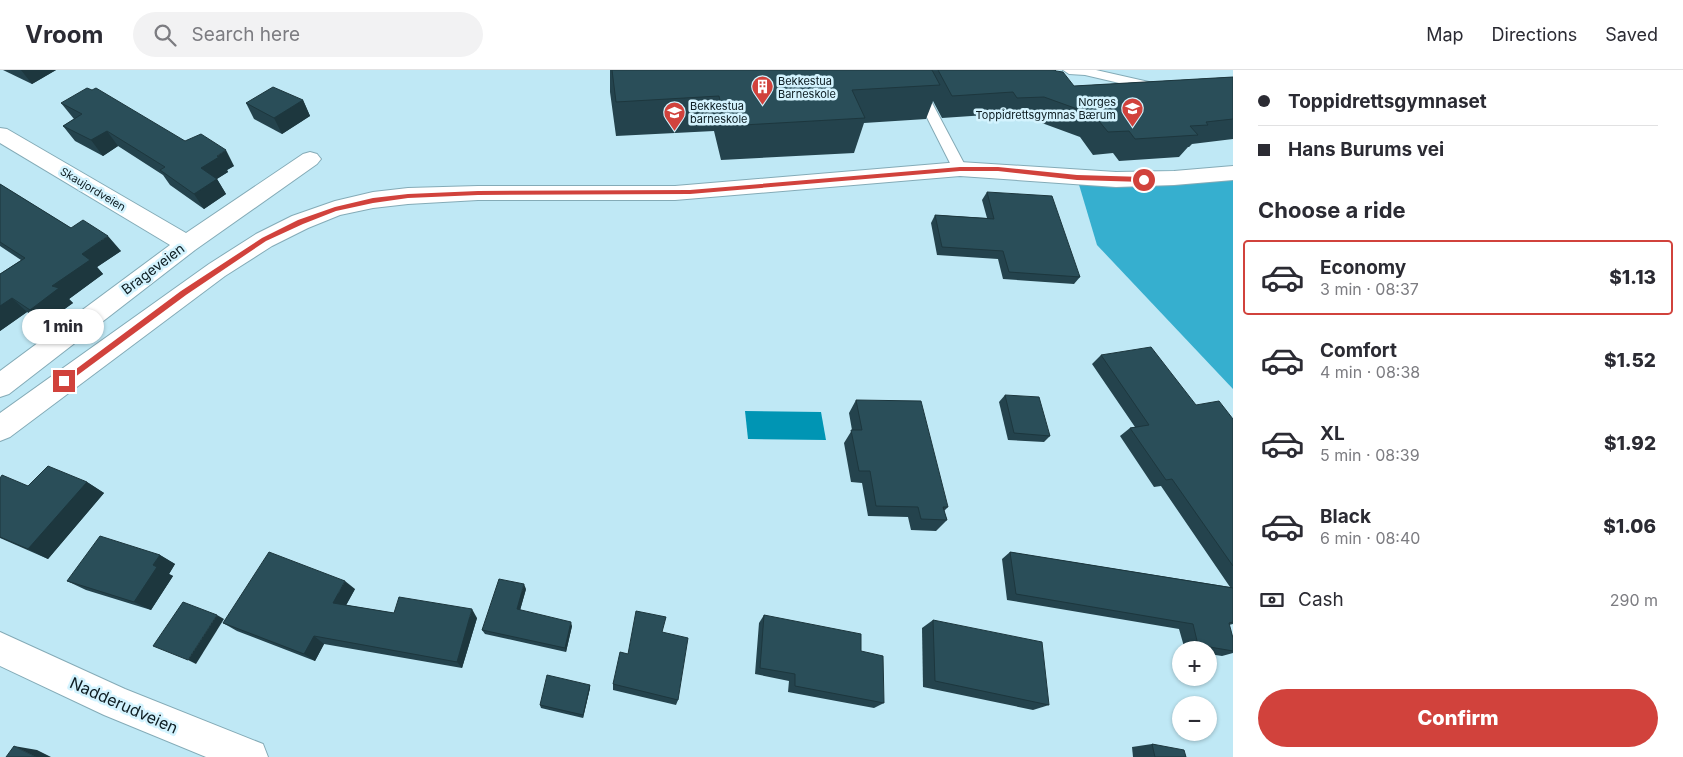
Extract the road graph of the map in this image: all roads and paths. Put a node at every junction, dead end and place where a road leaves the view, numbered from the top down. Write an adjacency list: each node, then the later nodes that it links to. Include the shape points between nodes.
1 (918, 70): 6 (lane, via 914,72 914,80)
2 (1069, 70): 3 (lane, via 1149,84)
3 (1097, 87)
4 (0, 134): 8 (street, Skaujordveien)
5 (310, 159): 8 (street, Brageveien)
6 (960, 169): 7 (street, via 998,169 1119,180); 10 (street, via 675,193 408,196 335,209 264,240 217,270)
7 (1233, 173)
8 (187, 244): 9 (street, Brageveien)
9 (0, 386)
10 (0, 429)
11 (0, 649): 12 (street, Nadderudveien, via 116,703)
12 (250, 757)

